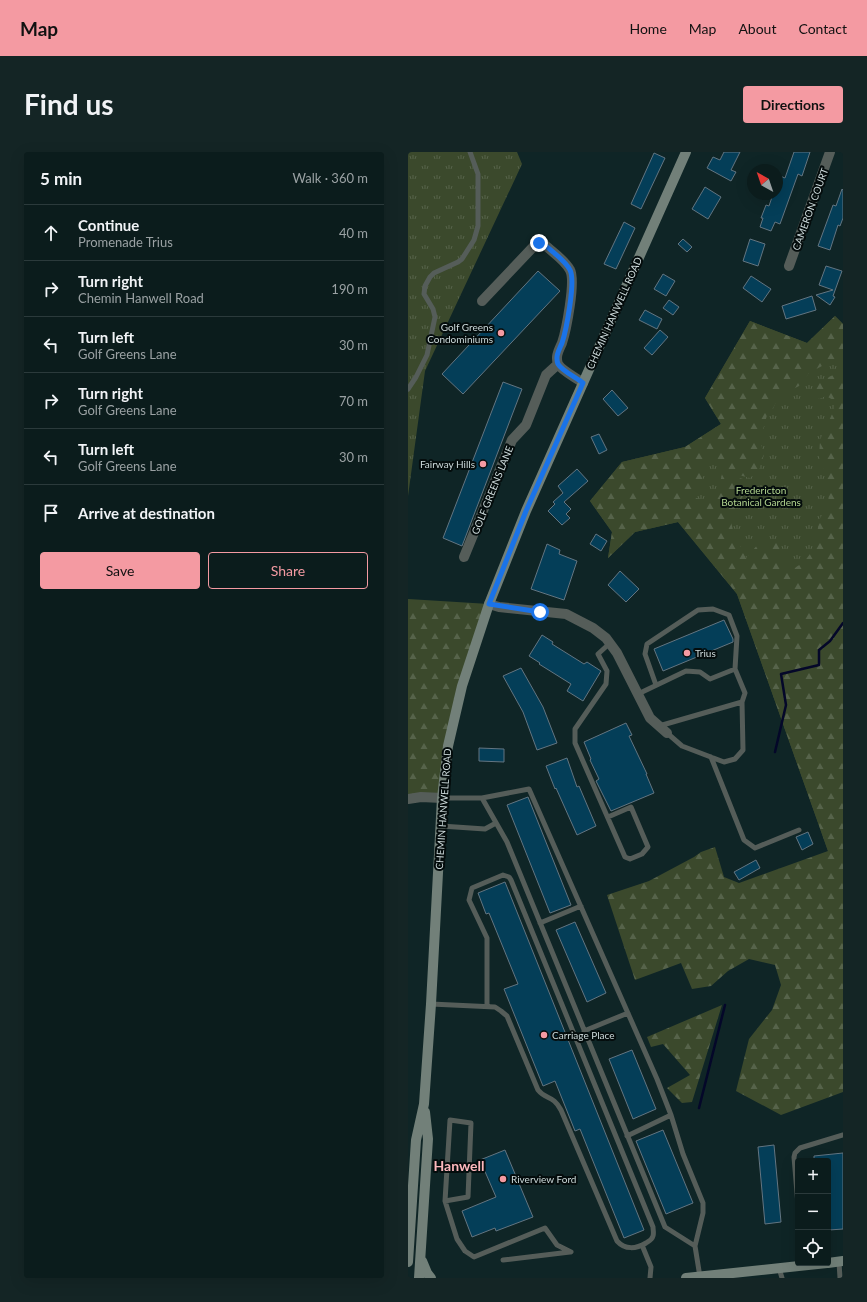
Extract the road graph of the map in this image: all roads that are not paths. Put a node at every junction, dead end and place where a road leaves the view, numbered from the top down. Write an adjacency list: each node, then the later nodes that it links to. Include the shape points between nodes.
1 (470, 152): 8 (lane, via 478,174 477,233 462,259 434,273 425,286 424,294 433,309 434,317 427,355)
2 (686, 152): 7 (main road, CHEMIN HANWELL ROAD)
3 (830, 152): 4 (street, CAMERON COURT)
4 (789, 266)
5 (482, 301): 6 (street, via 535,245 544,244 566,264 573,278 562,343 558,351)
6 (558, 364): 7 (street); 9 (street, GOLF GREENS LANE, via 546,375 526,425 512,440)
7 (583, 383): 10 (main road, CHEMIN HANWELL ROAD, via 526,511)
8 (408, 389)
9 (464, 557)
10 (489, 604): 11 (street, via 566,614 593,628); 18 (main road, CHEMIN HANWELL ROAD, via 462,686 448,746)
11 (610, 643): 14 (street); 21 (lane, via 598,654 607,671 606,684 574,729 575,743)
12 (735, 668): 13 (lane, via 710,679 700,672 686,671); 13 (lane, via 737,636 730,616 713,609 698,610 647,644 645,654); 15 (lane, via 745,693)
13 (656, 685): 14 (lane)
14 (638, 694): 16 (street, via 650,718)
15 (742, 702): 16 (lane); 17 (lane, via 743,750 735,758 724,762)
16 (663, 729): 17 (lane, via 682,746)
17 (712, 757): 24 (lane, via 744,840 755,848)
18 (442, 798): 19 (lane); 20 (street); 23 (main road, CHEMIN HANWELL ROAD)
19 (482, 798): 22 (lane); 25 (lane, via 529,789)
20 (408, 799)
21 (608, 818): 21 (lane, via 625,857 630,859 642,854 648,847 631,807)
22 (496, 823): 23 (lane, via 485,829); 26 (lane, via 507,842)
23 (441, 826): 27 (main road, CHEMIN HANWELL ROAD)
24 (799, 830)
25 (581, 906): 26 (lane); 29 (lane)
26 (540, 923): 30 (lane)
27 (431, 1004): 28 (lane); 31 (main road, CHEMIN HANWELL ROAD)
28 (487, 1006): 37 (lane, via 501,1010 507,1016 538,1090 557,1103 617,1241 620,1245 632,1248); 37 (lane, via 487,938 469,895 472,888 503,875 511,880 653,1227 653,1238)
29 (628, 1013): 30 (lane); 32 (lane)
30 (584, 1031): 34 (lane)
31 (424, 1104): 39 (main road, CHEMIN HANWELL ROAD, via 428,1139); 41 (main road, CHEMIN HANWELL ROAD, via 416,1140)
32 (671, 1115): 34 (lane); 38 (lane, via 683,1154 703,1202)
33 (843, 1135): 35 (lane, via 800,1148 795,1153)
34 (627, 1136): 38 (lane, via 665,1227)
35 (797, 1194)
36 (446, 1201): 36 (lane, via 468,1197 471,1123 450,1120); 40 (lane, via 457,1239 465,1251 474,1256 545,1228 557,1245 571,1252)
37 (642, 1245): 50 (lane, via 650,1267)
38 (695, 1246): 47 (lane)
39 (421, 1258): 48 (main road, CHEMIN HANWELL ROAD); 49 (main road)
40 (503, 1260)
41 (408, 1262)
42 (841, 1262): 43 (main road); 51 (lane)
43 (831, 1263)
44 (798, 1266): 45 (main road)
45 (781, 1273): 46 (main road)
46 (739, 1275): 47 (main road)
47 (694, 1277)
48 (419, 1278)
49 (431, 1278)
50 (650, 1278)
51 (840, 1278)

